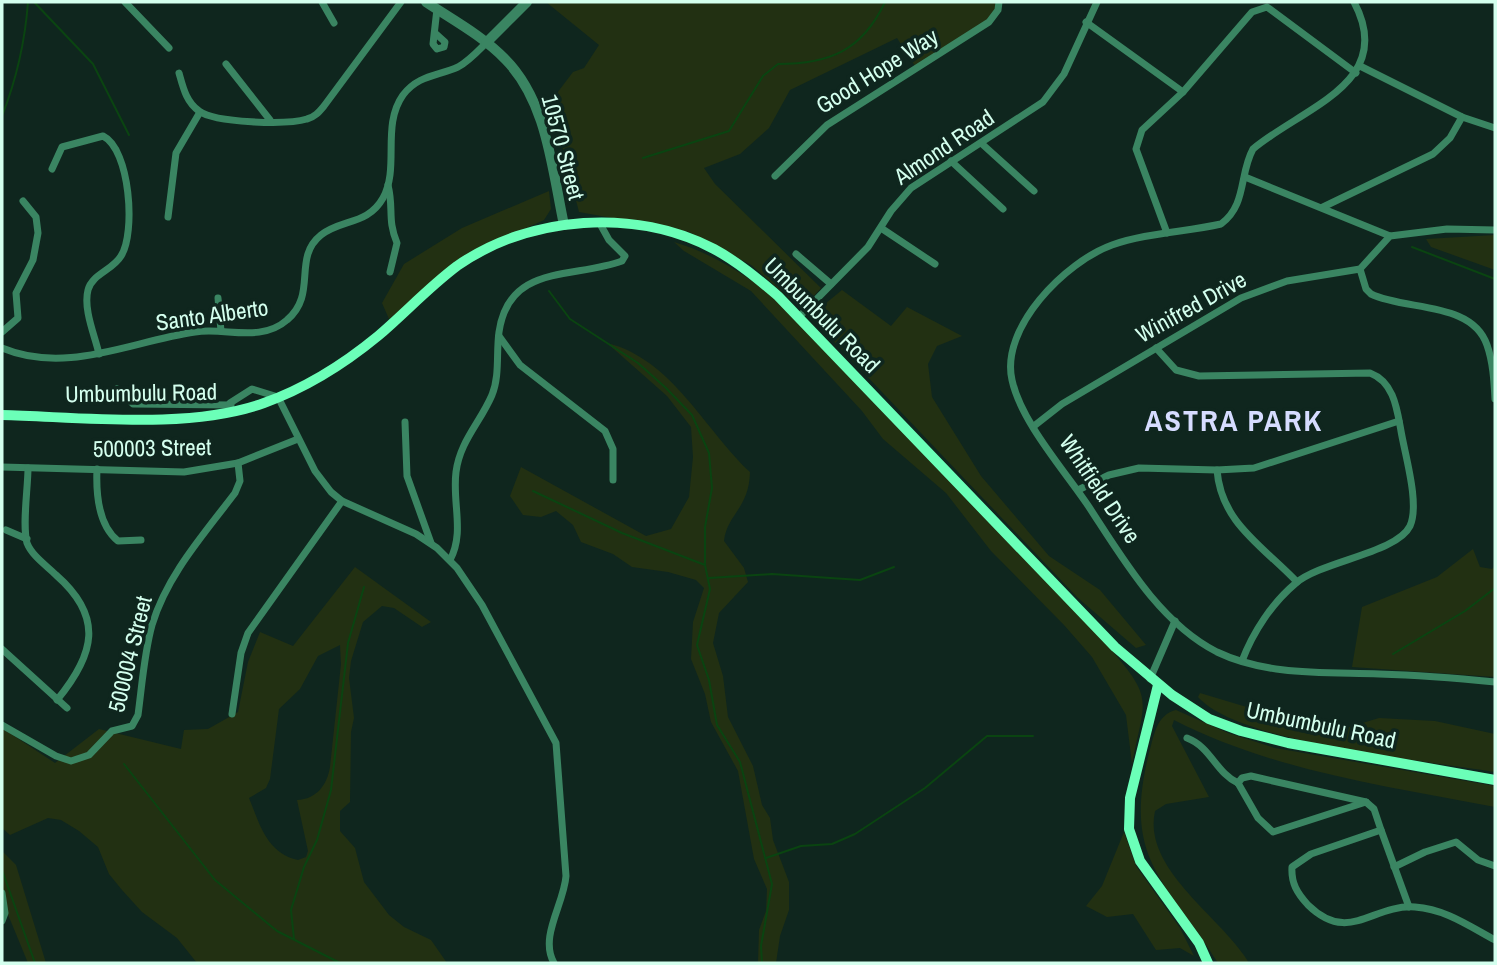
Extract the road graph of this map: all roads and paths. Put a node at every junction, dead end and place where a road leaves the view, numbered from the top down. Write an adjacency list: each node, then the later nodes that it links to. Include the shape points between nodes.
1 (125, 2): 14 (street)
2 (322, 2): 11 (street)
3 (401, 2): 21 (street, via 318,113 300,121)
4 (426, 2): 9 (street, 10570 Street)
5 (527, 2): 13 (street, Santo Alberto)
6 (999, 2): 26 (street, Good Hope Way, via 989,22 834,120)
7 (1097, 2): 10 (street, Almond Road)
8 (1354, 2): 16 (street, via 1367,38)
9 (437, 9): 12 (street); 13 (street, 10570 Street)
10 (1086, 22): 18 (street); 23 (street, Almond Road, via 1052,93)
11 (334, 23)
12 (435, 33)
13 (486, 43): 28 (street, Santo Alberto, via 462,65 422,78 403,95 391,128); 35 (street, 10570 Street, via 512,66 533,100)
14 (169, 48)
15 (226, 64): 21 (street)
16 (1358, 69): 18 (street, via 1270,9 1258,8); 20 (street); 27 (street, Whitfield Drive, via 1340,88 1253,149)
17 (179, 73): 19 (street, via 186,96)
18 (1183, 92): 38 (street, via 1136,140)
19 (200, 112): 21 (street, via 218,118); 33 (street, via 176,153)
20 (1462, 117): 22 (street); 31 (street, via 1450,138 1433,154)
21 (270, 121)
22 (1495, 128)
23 (981, 143): 24 (street, Almond Road); 29 (street)
24 (951, 161): 32 (street); 36 (street, Almond Road, via 911,188)
25 (52, 169): 52 (street, via 62,147 103,136 115,145 125,169 127,240 116,263 93,280 88,291)
26 (775, 176)
27 (1245, 177): 31 (street); 38 (street, Whitfield Drive, via 1237,206 1221,224)
28 (388, 184): 43 (street, via 390,228 397,243); 47 (street, Santo Alberto, via 384,197 359,222 326,232 310,247 305,260 305,293 286,321 263,332)
29 (1034, 191)
30 (23, 201): 48 (street, via 38,225 36,247 16,293 19,318)
31 (1322, 207): 39 (street)
32 (1003, 209)
33 (168, 217)
34 (599, 222): 35 (main road, Umbumbulu Road); 46 (main road, Umbumbulu Road, via 670,232 713,249 745,268); 49 (street, via 625,256 623,260 529,284 508,305)
35 (564, 225): 54 (main road, Umbumbulu Road, via 521,235 477,254 351,356)
36 (881, 228): 41 (street); 44 (street, Almond Road)
37 (1495, 230): 39 (street, via 1447,229)
38 (1167, 233): 60 (street, Whitfield Drive, via 1093,254 1026,318 1010,349 1010,368 1017,396)
39 (1390, 236): 42 (street)
40 (796, 254): 44 (street)
41 (935, 264)
42 (1360, 269): 51 (street, Winifred Drive, via 1266,288); 55 (street, via 1371,294 1456,316 1478,331 1488,346)
43 (390, 272)
44 (831, 284): 46 (street, Almond Road)
45 (218, 298): 47 (street)
46 (799, 317): 79 (main road, Umbumbulu Road, via 1115,647)
47 (221, 331): 52 (street, Santo Alberto, via 188,333)
48 (2, 332)
49 (499, 336): 67 (street, via 520,365 605,431 613,449); 74 (street, via 491,396 459,455 455,495 459,543)
50 (2, 348): 52 (street, Santo Alberto, via 55,358)
51 (1156, 348): 58 (street, via 1176,370 1199,376 1370,373 1387,384); 60 (street, Winifred Drive)
52 (99, 354)
53 (117, 389): 56 (street, via 133,404)
54 (278, 397): 56 (main road, Umbumbulu Road); 56 (street, via 252,389); 61 (street)
55 (1495, 399)
56 (231, 407): 57 (main road, Umbumbulu Road, via 152,418)
57 (2, 415)
58 (1399, 421): 66 (street, via 1254,468); 75 (street, via 1413,504 1410,527 1385,545)
59 (405, 422): 73 (street, via 407,476)
60 (1034, 426): 68 (street, Whitfield Drive)
61 (298, 439): 62 (street, 500003 Street); 69 (street, via 315,471)
62 (238, 463): 65 (street, 500003 Street, via 184,472); 84 (street, 500004 Street, via 240,481 235,493 179,568 159,606 132,726 112,731 89,755 71,761)
63 (2, 467): 64 (street, 500003 Street)
64 (29, 468): 65 (street, 500003 Street); 71 (street)
65 (97, 469): 72 (street, via 97,499 112,536 118,541)
66 (1217, 470): 68 (street, via 1139,468 1109,475); 75 (street, via 1219,493 1227,510)
67 (613, 480)
68 (1078, 490): 76 (street, Whitfield Drive, via 1132,571)
69 (342, 501): 73 (street); 83 (street, via 248,633)
70 (6, 530): 71 (street)
71 (27, 539): 81 (street, via 38,559 79,597 88,619 84,663)
72 (141, 540)
73 (432, 544): 74 (street)
74 (450, 561): 96 (street, via 469,585 556,743 566,876 549,940)
75 (1297, 582): 78 (street, via 1258,629)
76 (1175, 621): 78 (street, Whitfield Drive, via 1202,644); 79 (street)
77 (2, 649): 81 (street)
78 (1242, 661): 80 (street, Whitfield Drive, via 1300,671)
79 (1154, 682): 86 (main road, Umbumbulu Road, via 1209,719 1254,735); 97 (main road, via 1130,798 1129,829 1140,861 1199,943)
80 (1495, 682)
81 (57, 699): 82 (street)
82 (66, 708)
83 (232, 714)
84 (2, 725)
85 (1187, 738): 87 (street, via 1202,745 1226,777)
86 (1495, 780)
87 (1238, 783): 88 (street, via 1251,776); 88 (street, via 1261,822 1275,832)
88 (1366, 802): 89 (street, via 1374,809)
89 (1381, 830): 91 (street); 93 (street, via 1296,862 1294,887 1318,914 1340,923)
90 (1495, 866): 91 (street, via 1478,860 1456,842)
91 (1394, 867): 93 (street)
92 (2, 893): 94 (street)
93 (1409, 907): 95 (street, via 1435,910)
94 (2, 921)
95 (1495, 940)
96 (554, 963)
97 (1208, 963)

